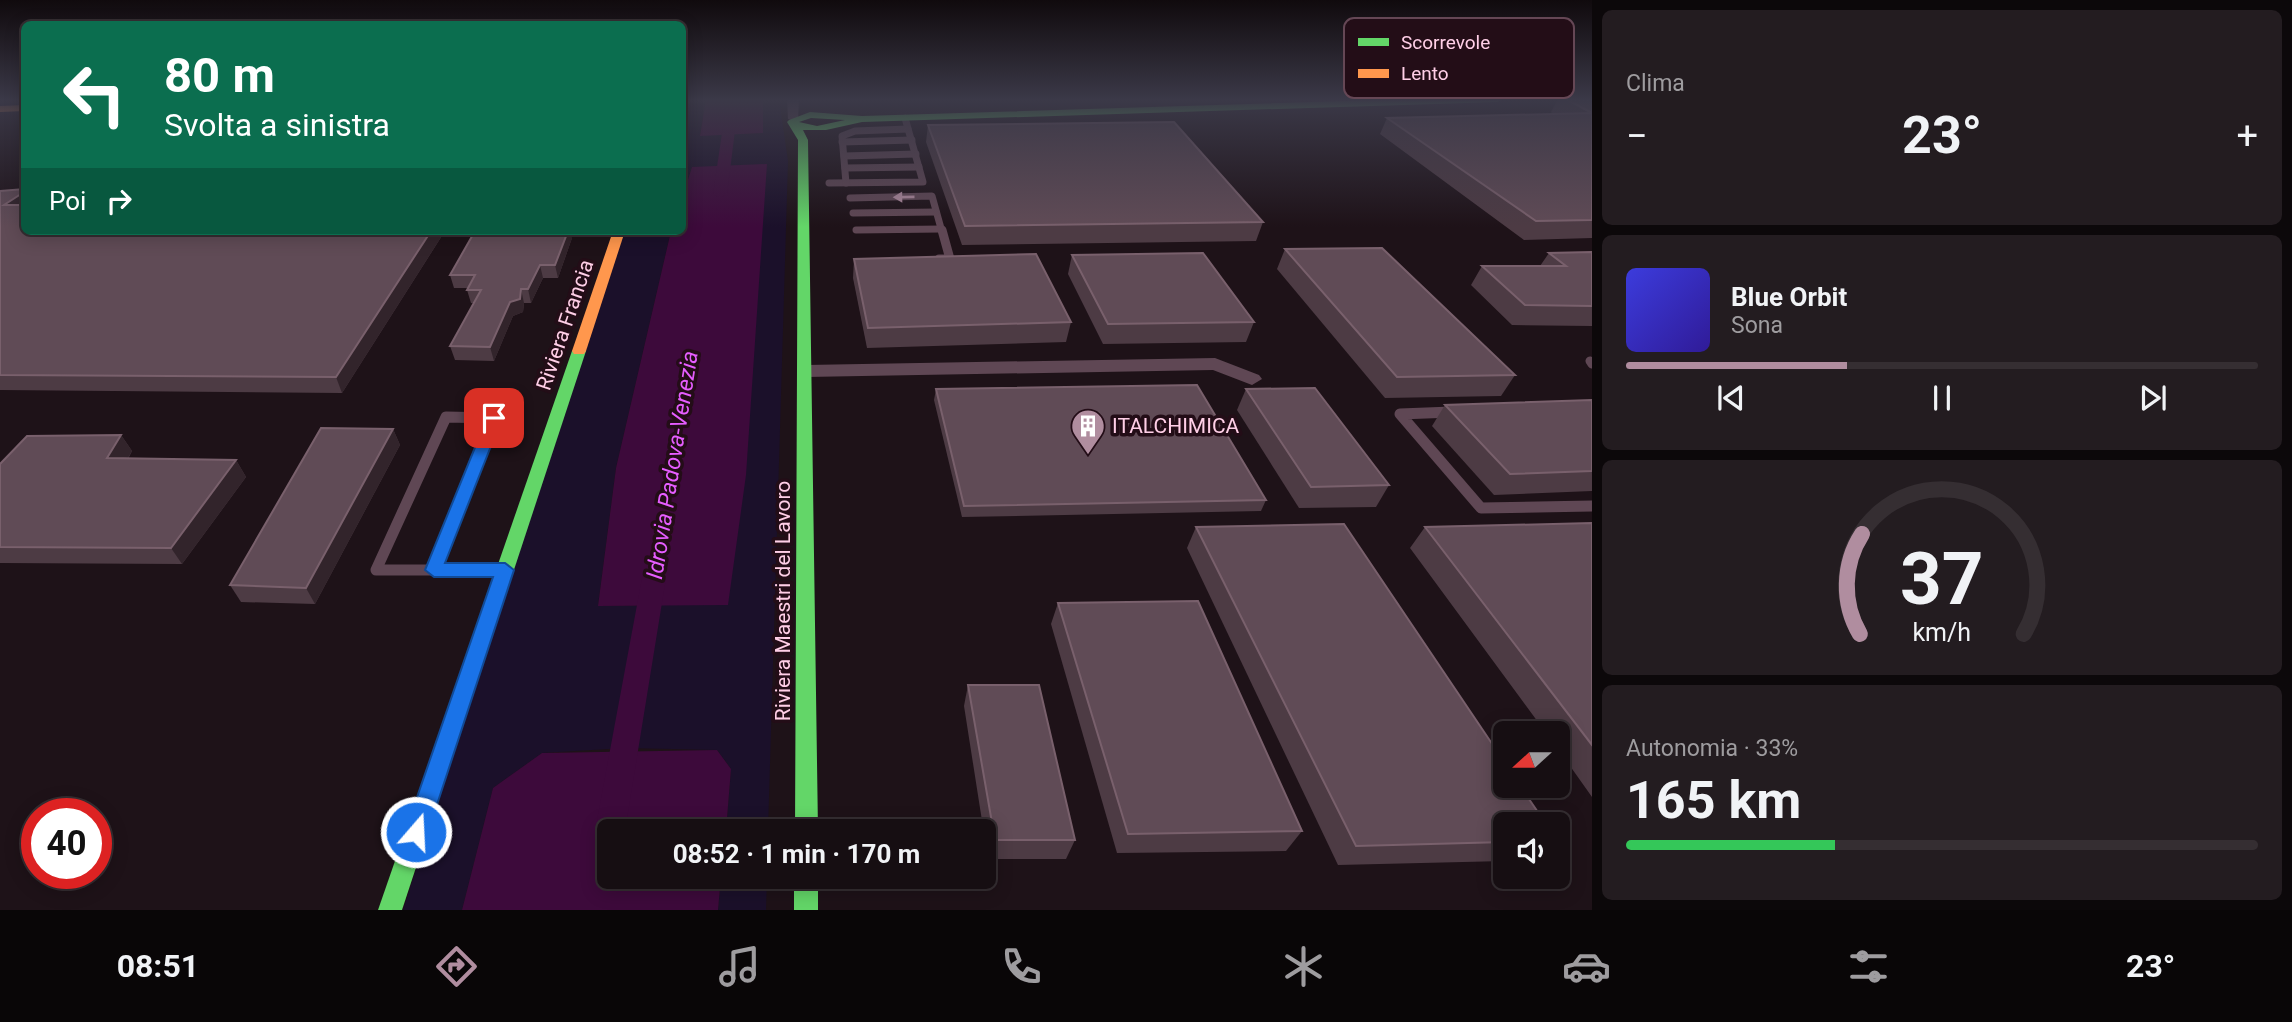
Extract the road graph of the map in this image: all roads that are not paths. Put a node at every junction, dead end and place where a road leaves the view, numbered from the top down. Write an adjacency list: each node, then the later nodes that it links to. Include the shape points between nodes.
1 (807, 141): 18 (main road, Riviera Maestri del Lavoro)
2 (879, 141): 4 (lane)
3 (912, 141): 5 (lane)
4 (842, 142): 6 (lane)
5 (916, 154): 6 (lane); 7 (lane)
6 (844, 156): 8 (lane)
7 (919, 167): 8 (lane); 10 (lane, via 923,182)
8 (845, 168): 10 (lane)
9 (829, 183): 10 (lane)
10 (846, 183)
11 (850, 198): 12 (lane, one-way to 11, via 932,196)
12 (936, 212): 13 (lane); 14 (lane)
13 (853, 214)
14 (941, 229): 15 (lane); 17 (lane, via 950,259)
15 (856, 230)
16 (618, 235): 23 (main road, Riviera Francia)
17 (924, 259)
18 (806, 371): 19 (street, via 1215,364); 24 (main road, Riviera Maestri del Lavoro)
19 (1252, 379)
20 (1468, 411): 21 (lane, via 1400,414 1481,508)
21 (1592, 506)
22 (434, 570): 22 (lane, via 376,570 446,417 494,418); 23 (lane)
23 (505, 570): 26 (main road, Riviera Francia)
24 (806, 819)
25 (806, 889): 27 (main road)
26 (390, 910)
27 (806, 910)

